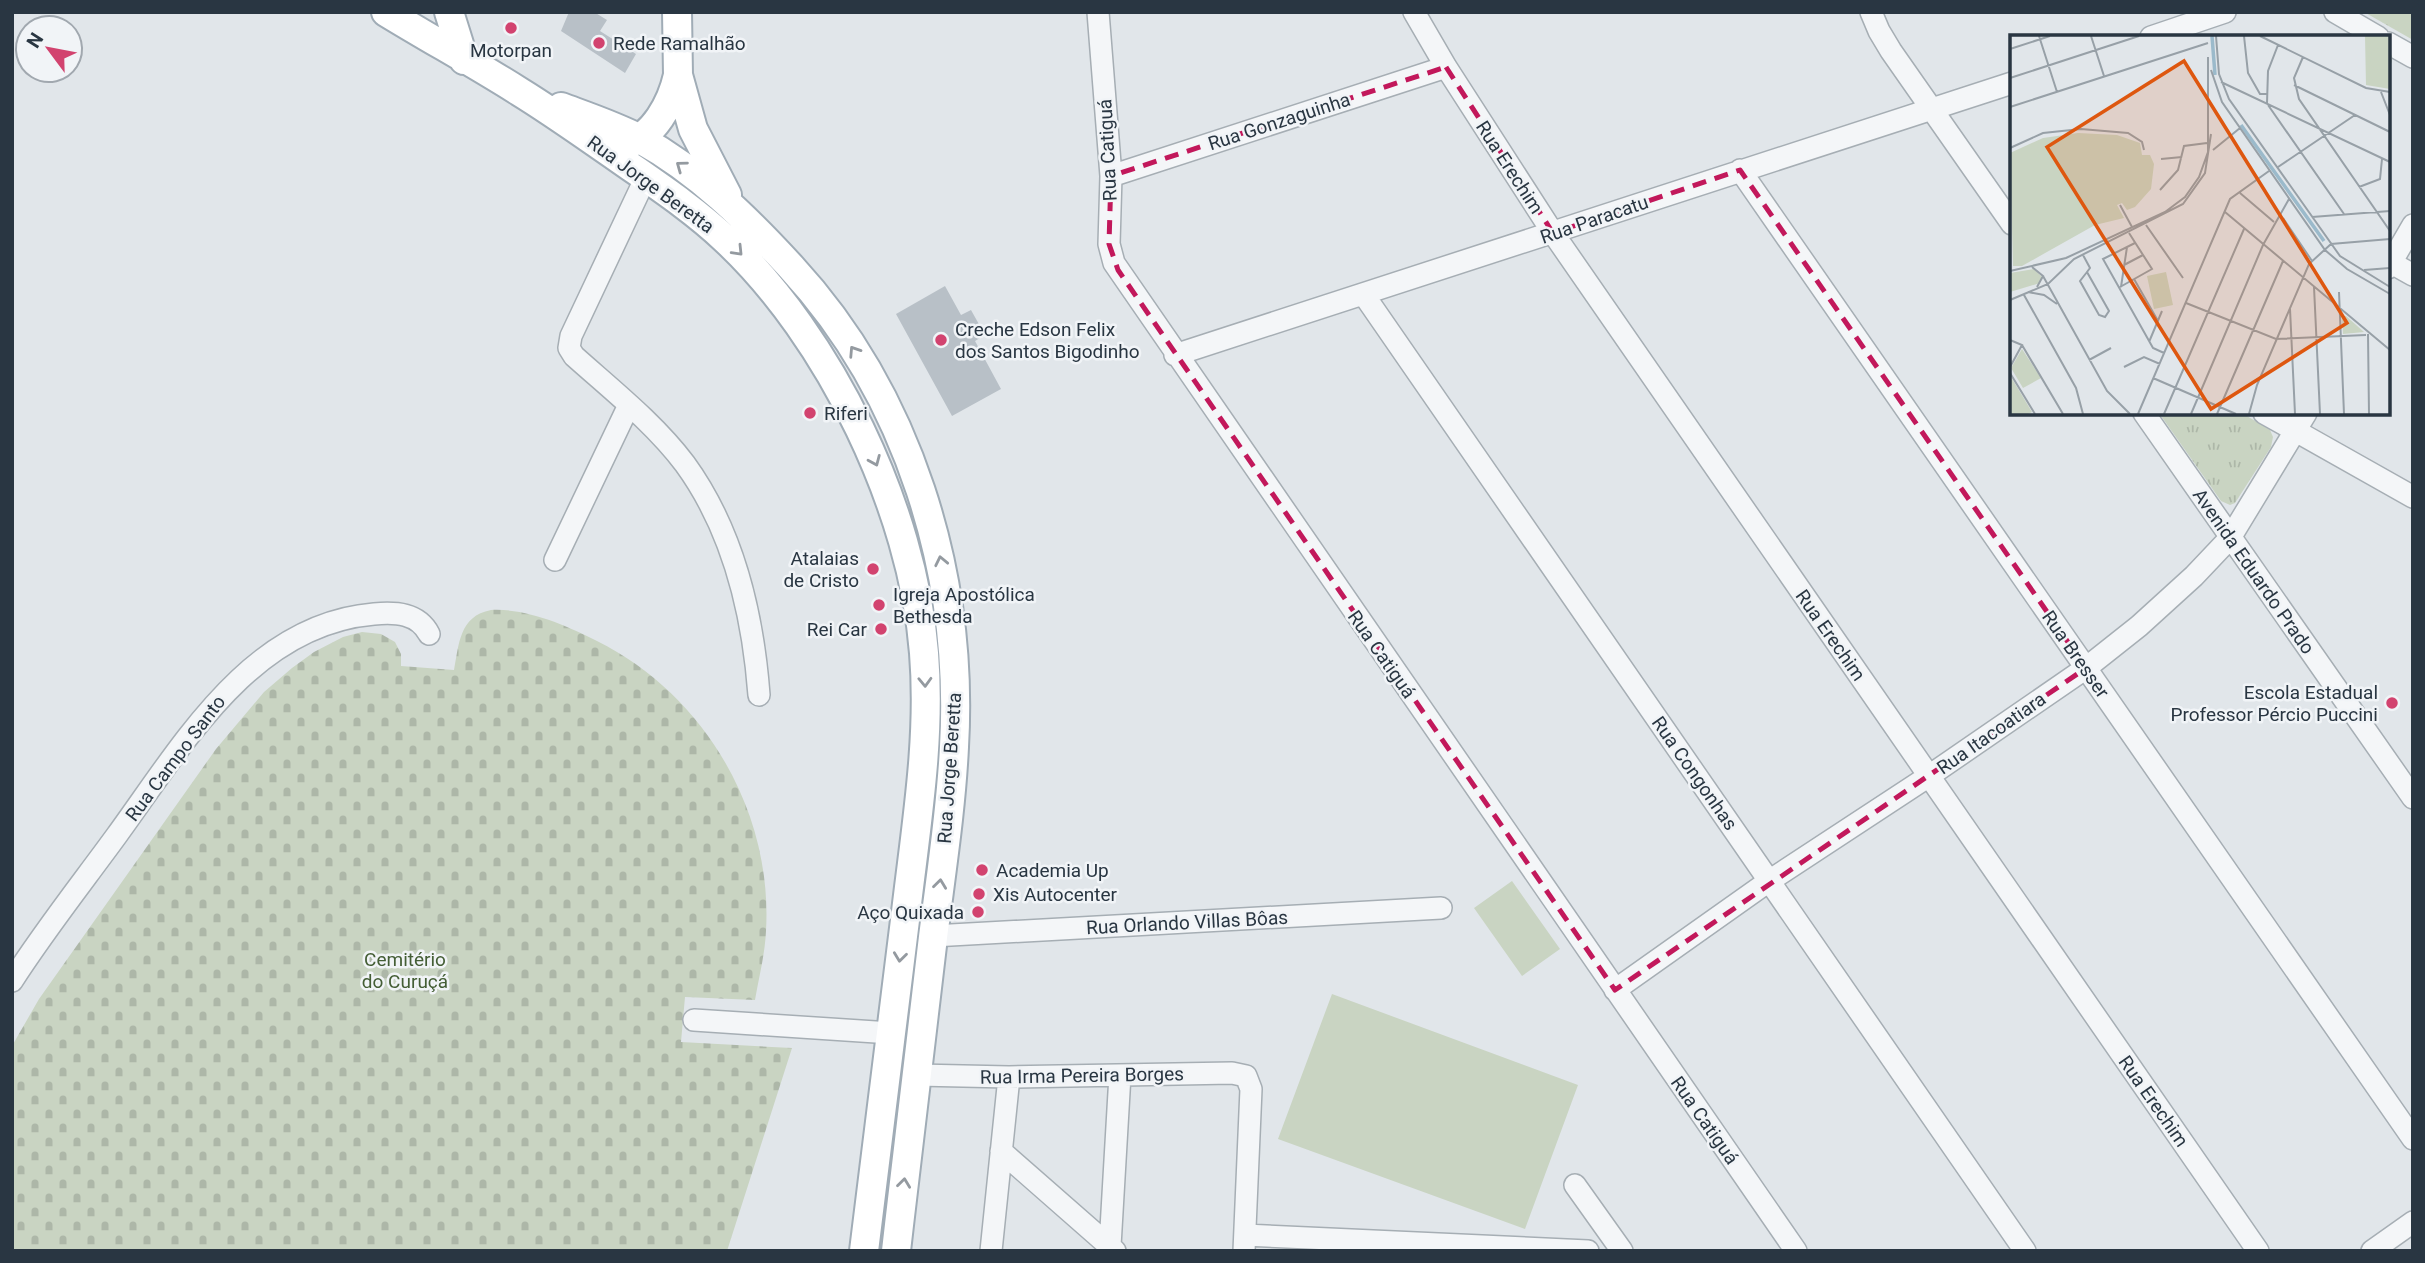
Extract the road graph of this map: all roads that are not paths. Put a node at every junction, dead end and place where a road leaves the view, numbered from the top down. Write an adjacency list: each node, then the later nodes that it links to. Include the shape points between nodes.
1 (386, 12): 13 (main road, Rua Jorge Beretta)
2 (449, 12): 13 (main road)
3 (677, 12): 15 (main road)
4 (1098, 12): 21 (street, Rua Catiguá)
5 (1414, 12): 14 (street, Rua Erechim)
6 (1871, 12): 18 (street, via 1878,31)
7 (2225, 12): 9 (street)
8 (2334, 12): 10 (street)
9 (2157, 35)
10 (2374, 35)
11 (2390, 44): 12 (street)
12 (2413, 57)
13 (464, 60): 17 (main road, Rua Jorge Beretta)
14 (1446, 67): 21 (street, Rua Gonzaguinha); 26 (street, Rua Erechim)
15 (678, 75): 19 (main road, via 666,109); 23 (main road, via 693,129)
16 (2010, 84): 18 (street, Rua Paracatu)
17 (525, 95): 19 (main road, Rua Jorge Beretta); 22 (main road, Rua Jorge Beretta)
18 (1932, 109): 20 (street, Rua Paracatu); 24 (street)
19 (638, 138): 23 (main road, Rua Jorge Beretta, one-way to 19)
20 (1740, 170): 26 (street, Rua Paracatu); 40 (street, Rua Bresser)
21 (1111, 176): 31 (street, Rua Catiguá, via 1114,263)
22 (646, 177): 32 (street, via 569,342 574,356); 50 (main road, Rua Jorge Beretta, one-way to 50, via 727,241 807,338 857,421 906,556 924,650 924,748)
23 (735, 209): 46 (main road, Rua Jorge Beretta, one-way to 23, via 951,792 955,701 954,650 938,548 907,453 862,363 804,281)
24 (2010, 221)
25 (2413, 225): 27 (street)
26 (1553, 233): 30 (street, Rua Paracatu); 42 (street, Rua Erechim)
27 (2390, 262)
28 (2390, 264): 29 (street)
29 (2413, 275)
30 (1364, 295): 31 (street, Rua Paracatu); 44 (street, Rua Congonhas)
31 (1175, 355): 48 (street, Rua Catiguá)
32 (629, 405): 38 (street); 41 (street, via 684,463 725,537 752,630)
33 (2145, 415): 37 (street, Avenida Eduardo Prado)
34 (2272, 415): 35 (street)
35 (2301, 422): 36 (street); 37 (street, Rua Itacoatiara)
36 (2413, 497)
37 (2230, 538): 40 (street, Rua Itacoatiara, via 2139,626); 43 (street, Avenida Eduardo Prado)
38 (555, 561)
39 (429, 634): 47 (street, Rua Campo Santo, via 414,617 362,615 313,630 250,669 186,740)
40 (2086, 667): 42 (street, Rua Itacoatiara); 54 (street, Rua Bresser)
41 (758, 695)
42 (1929, 776): 44 (street, Rua Itacoatiara); 67 (street, Rua Erechim)
43 (2413, 798)
44 (1769, 881): 48 (street, Rua Itacoatiara); 66 (street, Rua Congonhas)
45 (1441, 908): 46 (street, Rua Orlando Villas Bôas)
46 (933, 936): 51 (main road, Rua Jorge Beretta)
47 (12, 981)
48 (1615, 990): 65 (street, Rua Catiguá)
49 (694, 1020): 50 (street)
50 (891, 1033): 60 (main road, Rua Jorge Beretta)
51 (917, 1075): 53 (street, Rua Irma Pereira Borges); 61 (main road, Rua Jorge Beretta, one-way to 51)
52 (1120, 1075): 53 (street, Rua Irma Pereira Borges); 58 (street, Rua Irma Pereira Borges, via 1246,1076 1251,1088); 59 (street)
53 (1009, 1077): 55 (street)
54 (2413, 1139)
55 (1001, 1151): 59 (street); 62 (street)
56 (1575, 1185): 64 (street)
57 (2413, 1222): 68 (street)
58 (1244, 1243): 63 (street)
59 (1113, 1248)
60 (864, 1251)
61 (895, 1251)
62 (991, 1251)
63 (1588, 1251)
64 (1622, 1251)
65 (1796, 1251)
66 (2025, 1251)
67 (2258, 1251)
68 (2372, 1251)

